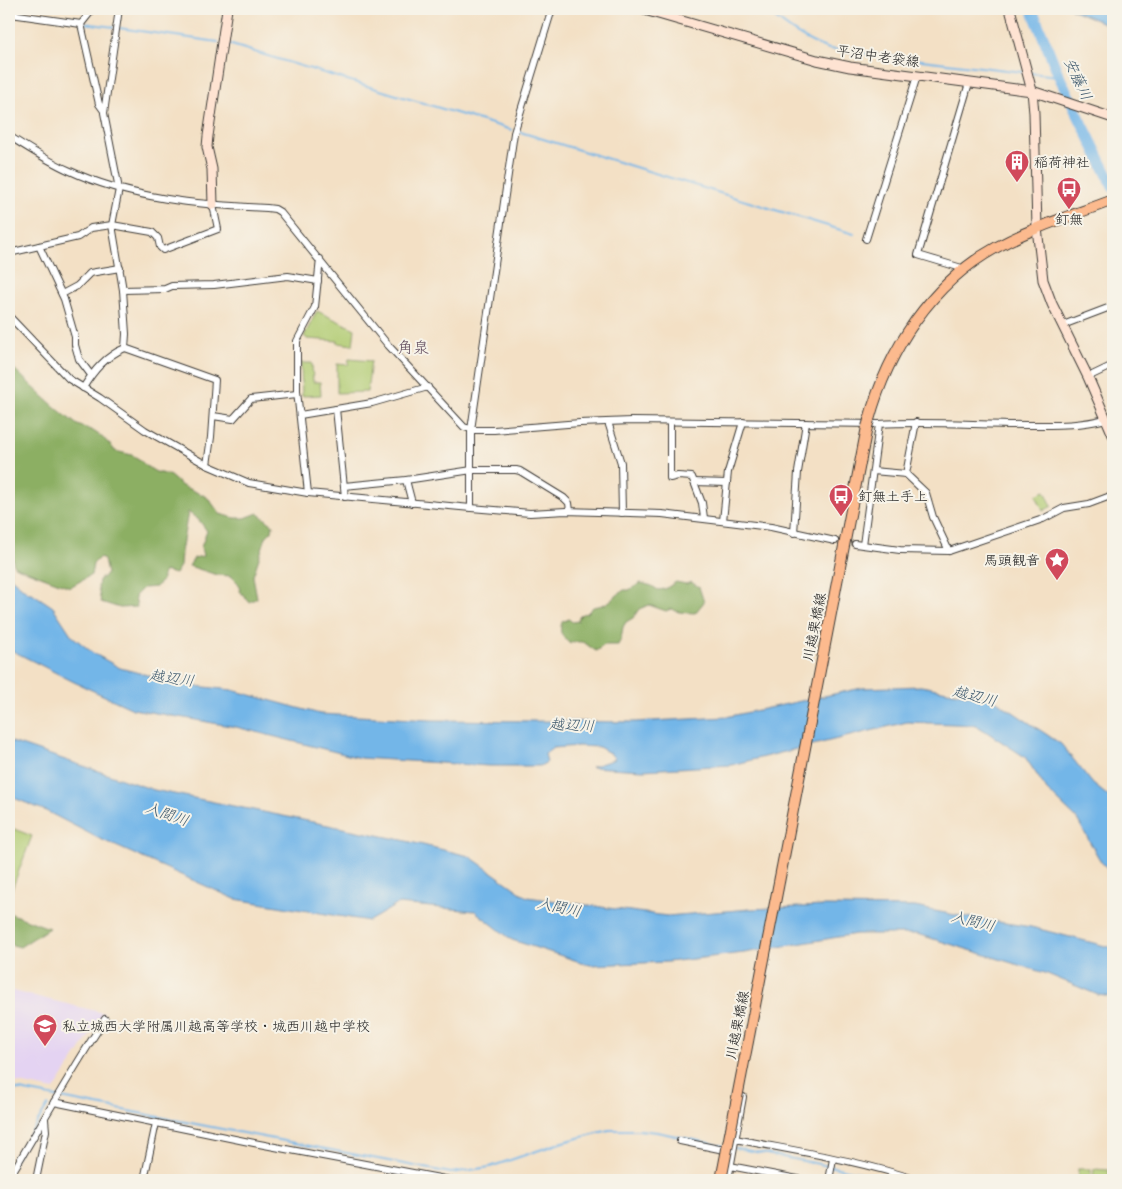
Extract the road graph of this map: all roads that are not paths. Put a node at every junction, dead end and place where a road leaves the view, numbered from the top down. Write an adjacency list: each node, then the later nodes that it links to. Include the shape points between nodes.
1 (93, 9): 8 (street)
2 (118, 9): 13 (street)
3 (227, 9): 18 (street, via 207,147 212,169)
4 (552, 9): 50 (street, via 514,133)
5 (641, 9): 10 (street, 平沼中老袋線, via 805,58)
6 (1010, 9): 12 (street)
7 (10, 15): 8 (street); 9 (street)
8 (81, 24): 13 (street, via 99,104)
9 (9, 28)
10 (917, 76): 11 (street, 平沼中老袋線); 21 (street)
11 (969, 83): 12 (street, 平沼中老袋線); 26 (street, via 918,255)
12 (1031, 86): 14 (street, 平沼中老袋線, via 1052,97); 20 (street)
13 (104, 112): 16 (street)
14 (1113, 118)
15 (9, 136): 16 (street, via 70,172)
16 (119, 189): 18 (street); 19 (street)
17 (1110, 202): 20 (main road, 川越栗橋線)
18 (213, 205): 19 (street, via 218,229 163,250 152,232); 24 (street, via 280,212)
19 (112, 225): 22 (street, via 91,228 78,236); 25 (street)
20 (1037, 228): 26 (main road, 川越栗橋線, via 996,247); 32 (street, via 1043,280)
21 (866, 240)
22 (39, 246): 23 (street); 29 (street)
23 (9, 253)
24 (320, 260): 27 (street); 38 (street, via 388,345)
25 (120, 268): 28 (street); 29 (street, via 90,273)
26 (965, 269): 88 (main road, 川越栗橋線, bridge, via 910,327 882,380 868,424)
27 (318, 281): 28 (street, via 288,276 214,285); 39 (street, via 315,306 297,341)
28 (123, 290): 33 (street)
29 (62, 294): 35 (street, via 79,359)
30 (1113, 306): 32 (street)
31 (9, 316): 37 (street, via 69,379)
32 (1063, 325): 36 (street)
33 (125, 348): 35 (street, via 105,359); 42 (street, via 215,380)
34 (1113, 365): 36 (street)
35 (91, 375): 37 (street)
36 (1088, 377): 43 (street)
37 (83, 388): 52 (street, via 145,430)
38 (428, 388): 40 (street, via 372,404); 50 (street, via 464,427)
39 (298, 394): 41 (street); 42 (street, via 251,400 234,418)
40 (336, 409): 41 (street); 59 (street)
41 (300, 415): 60 (street)
42 (213, 416): 52 (street)
43 (1106, 419): 47 (street, via 1073,425); 51 (street)
44 (608, 422): 45 (street); 50 (street); 66 (street, via 621,463)
45 (670, 422): 46 (street); 57 (street, via 670,478 692,477)
46 (742, 422): 48 (street); 58 (street)
47 (916, 422): 49 (street); 55 (street)
48 (806, 423): 49 (street); 69 (street, via 798,472)
49 (880, 424): 54 (street)
50 (471, 430): 53 (street)
51 (1113, 435)
52 (207, 465): 60 (street, via 249,483)
53 (472, 470): 56 (street); 64 (street); 65 (street, via 520,471 564,498)
54 (874, 471): 55 (street); 72 (street)
55 (906, 474): 73 (street, via 926,493 932,517)
56 (406, 480): 59 (street); 63 (street)
57 (694, 482): 58 (street); 67 (street)
58 (727, 483): 68 (street)
59 (344, 486): 62 (street)
60 (308, 493): 62 (street)
61 (1113, 495): 73 (street, via 1089,504 1064,508 1044,519)
62 (345, 497): 63 (street)
63 (412, 503): 64 (street)
64 (471, 508): 65 (street, via 530,513)
65 (570, 512): 66 (street)
66 (622, 513): 67 (street)
67 (704, 518): 68 (street)
68 (723, 521): 69 (street)
69 (794, 533): 70 (street)
70 (835, 542)
71 (855, 544): 72 (street)
72 (864, 545): 73 (street)
73 (949, 551)
74 (105, 1019): 76 (street)
75 (744, 1097): 79 (street)
76 (54, 1102): 77 (street); 78 (street)
77 (45, 1119): 84 (street); 85 (street, via 46,1131)
78 (156, 1123): 86 (street); 87 (street)
79 (735, 1139): 81 (street); 82 (street)
80 (680, 1141): 81 (street)
81 (733, 1152): 83 (street)
82 (833, 1159): 91 (street); 92 (street)
83 (730, 1166): 89 (street); 90 (street)
84 (9, 1178)
85 (36, 1180)
86 (144, 1180)
87 (450, 1180)
88 (721, 1180)
89 (728, 1180)
90 (804, 1180)
91 (829, 1180)
92 (917, 1180)

